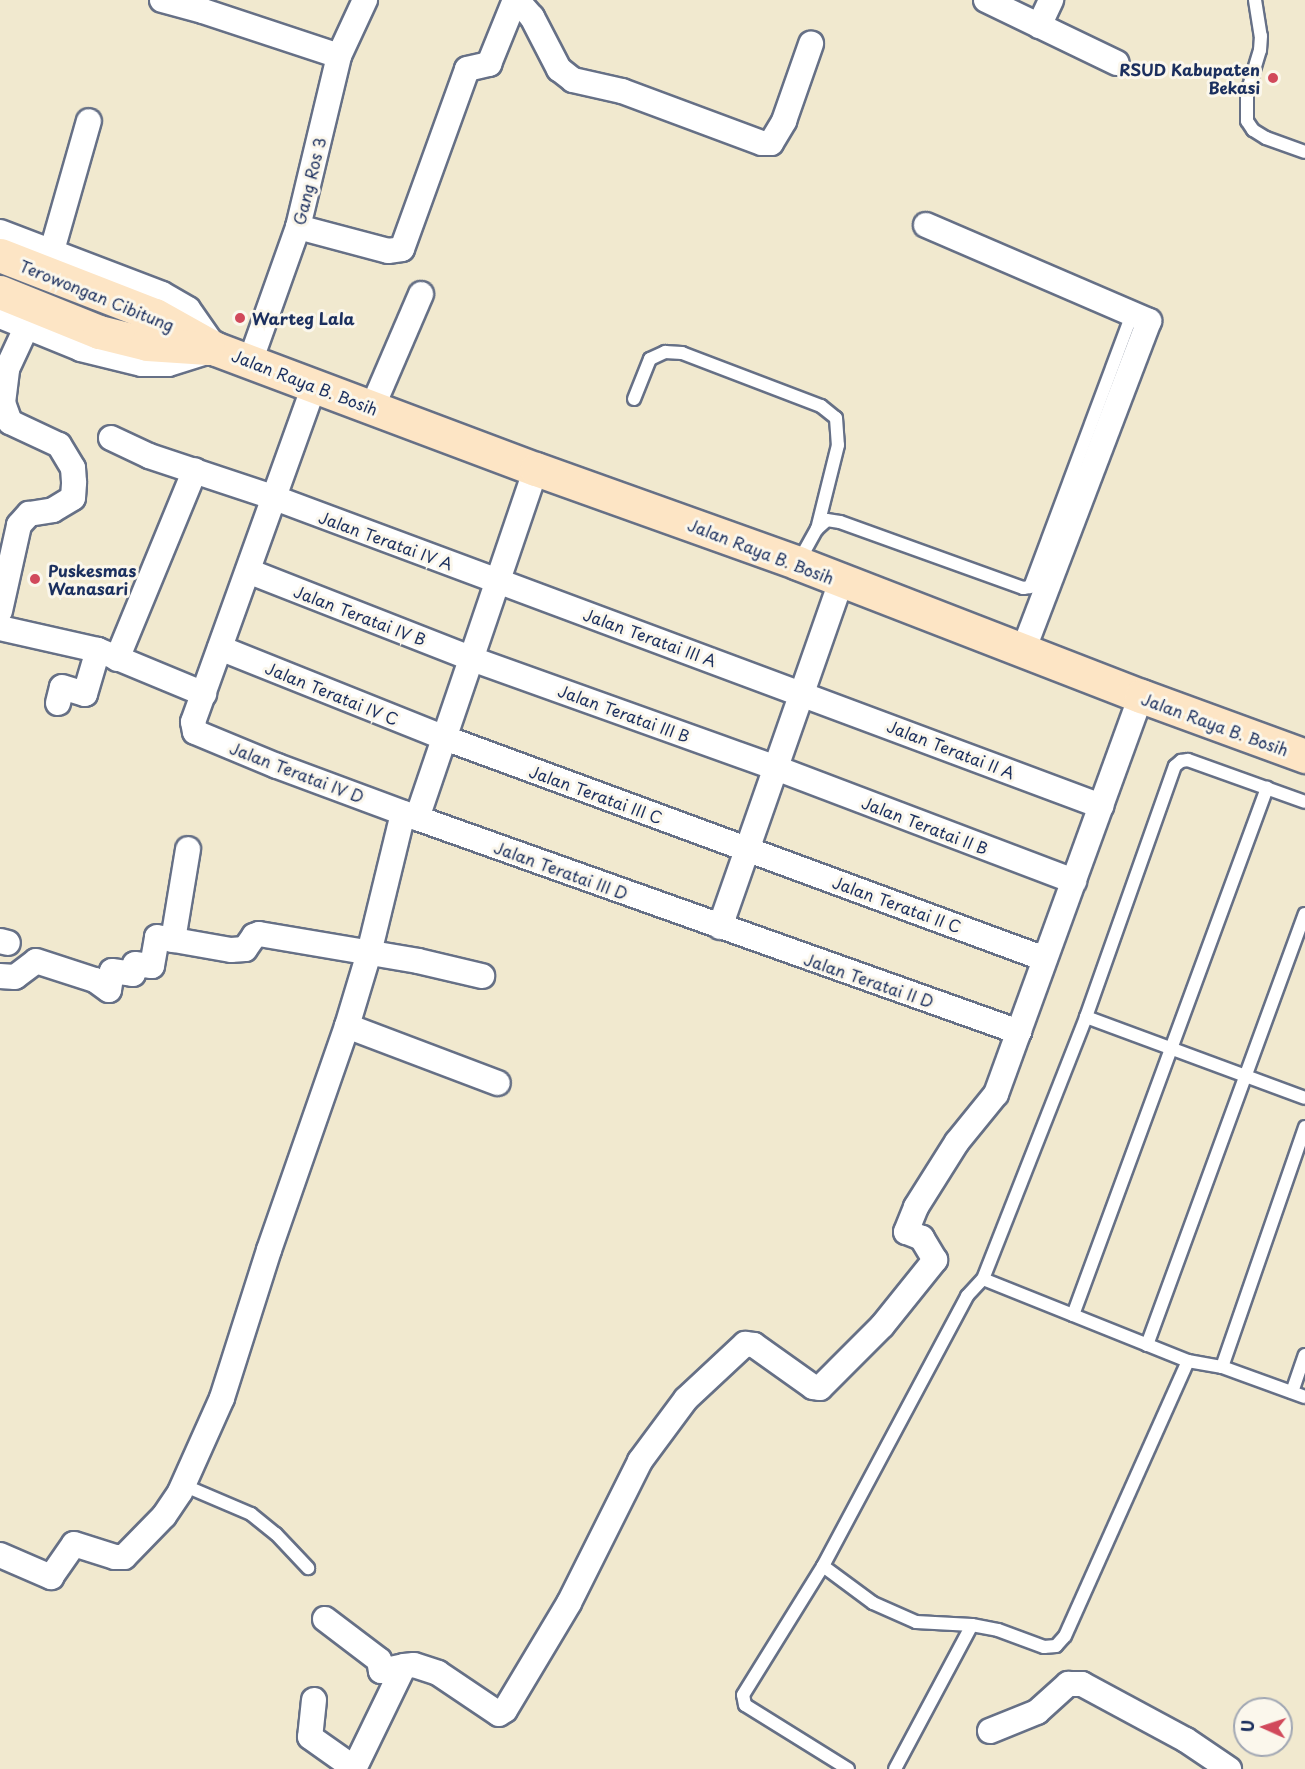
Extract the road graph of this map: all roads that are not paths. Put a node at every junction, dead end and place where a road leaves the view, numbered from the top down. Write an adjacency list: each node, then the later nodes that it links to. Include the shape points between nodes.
1 (162, 0): 9 (street)
2 (365, 0): 9 (street, Gang Ros 3)
3 (516, 0): 8 (street, via 532,17 559,69 573,81 621,91 762,143 771,142 784,121); 14 (street, via 489,64 467,69 402,249 388,251)
4 (986, 0): 7 (street)
5 (1051, 0): 7 (street)
6 (1255, 0): 12 (lane, via 1262,36 1247,93 1247,121 1252,130 1266,138)
7 (1039, 26): 10 (street)
8 (811, 44)
9 (339, 56): 14 (street, Gang Ros 3)
10 (1117, 63)
11 (89, 121): 16 (street)
12 (1305, 152)
13 (927, 225): 40 (street, via 1149,321)
14 (298, 227): 24 (street, Gang Ros 3)
15 (0, 232): 16 (street, Jalan Raya B. Bosih)
16 (51, 254): 23 (street, Jalan Raya B. Bosih, via 171,299 188,309)
17 (0, 255): 23 (street, Terowongan Cibitung, via 155,315)
18 (0, 292): 23 (street, Terowongan Cibitung, via 99,332 137,342)
19 (421, 294): 27 (street)
20 (0, 316): 21 (street, Jalan Raya B. Bosih)
21 (27, 326): 23 (street, Jalan Raya B. Bosih, via 81,349 142,364 168,364); 37 (street, via 7,369 3,404 10,422 59,445 73,468 74,490 73,498 53,510 29,514 19,525)
22 (1128, 326): 32 (lane, via 1030,587 1023,588 840,522 827,520)
23 (216, 349): 24 (street, Jalan Raya B. Bosih)
24 (250, 362): 25 (street, Jalan Raya B. Bosih)
25 (314, 386): 27 (street, Jalan Raya B. Bosih); 31 (street)
26 (634, 399): 32 (lane, via 650,358 665,352 682,353 821,406 836,418 838,445)
27 (372, 408): 29 (street, Jalan Raya B. Bosih)
28 (111, 438): 30 (street, Jalan Teratai IV A, via 149,456)
29 (536, 469): 33 (street, Jalan Raya B. Bosih); 35 (street)
30 (195, 470): 31 (street, Jalan Teratai IV A); 41 (street)
31 (275, 498): 34 (street); 35 (street, Jalan Teratai IV A)
32 (817, 529): 33 (lane)
33 (798, 563): 36 (street, Jalan Raya B. Bosih)
34 (248, 571): 39 (street); 42 (street, Jalan Teratai IV B)
35 (498, 581): 42 (street); 44 (street, Jalan Teratai III A)
36 (841, 581): 40 (street, Jalan Raya B. Bosih); 44 (street)
37 (0, 611)
38 (0, 628): 41 (street)
39 (220, 648): 43 (street); 47 (street, Jalan Teratai IV C)
40 (1023, 651): 45 (street, Jalan Raya B. Bosih)
41 (108, 655): 43 (street); 46 (street, via 85,694 62,687)
42 (472, 659): 47 (street); 49 (street, Jalan Teratai III B)
43 (204, 693): 53 (street, Jalan Teratai IV D, via 195,732)
44 (802, 693): 49 (street); 52 (street, Jalan Teratai II A)
45 (1141, 696): 48 (street, Jalan Raya B. Bosih); 52 (street)
46 (58, 703)
47 (445, 738): 53 (street); 55 (street, Jalan Teratai III C)
48 (1305, 756)
49 (776, 768): 55 (street); 56 (street, Jalan Teratai II B)
50 (1267, 788): 51 (lane); 64 (lane, via 1188,760 1174,766); 67 (lane)
51 (1305, 802)
52 (1101, 806): 56 (street)
53 (410, 815): 58 (street, Jalan Teratai III D); 60 (street)
54 (188, 849): 59 (street)
55 (748, 850): 58 (street); 61 (street, Jalan Teratai II C)
56 (1074, 881): 61 (street)
57 (1305, 914): 68 (lane)
58 (720, 927): 66 (street, Jalan Teratai II D)
59 (173, 940): 60 (street, via 231,950 245,949 259,934); 62 (street, via 157,938 152,966 135,964 133,974 112,971 109,990 95,980 36,961 15,977)
60 (369, 952): 63 (street); 65 (street)
61 (1045, 959): 66 (street)
62 (0, 976)
63 (482, 976)
64 (1086, 1017): 67 (lane); 72 (lane)
65 (347, 1026): 69 (street); 80 (street, via 222,1398)
66 (1018, 1032): 86 (street, via 996,1094 957,1142 916,1207 906,1232 922,1238 935,1260 874,1334 820,1388 754,1345 745,1344 686,1399 640,1461 569,1603 506,1710 499,1713 438,1673)
67 (1171, 1048): 68 (lane); 73 (lane)
68 (1245, 1076): 70 (lane); 74 (lane)
69 (498, 1083)
70 (1305, 1098)
71 (1305, 1127): 77 (lane)
72 (984, 1279): 73 (lane); 82 (lane, via 967,1296)
73 (1073, 1315): 74 (lane)
74 (1147, 1345): 76 (lane)
75 (1305, 1355): 78 (lane)
76 (1188, 1361): 77 (lane); 85 (lane, via 1065,1636 1056,1646 1044,1647)
77 (1222, 1366): 78 (lane)
78 (1292, 1392): 79 (lane)
79 (1305, 1397)
80 (183, 1485): 81 (street, via 164,1516 122,1558 74,1544 51,1577); 83 (lane, via 251,1514)
81 (0, 1555)
82 (823, 1566): 85 (lane, via 873,1603 916,1622); 90 (lane, via 742,1698 745,1705)
83 (308, 1568)
84 (325, 1619): 86 (street, via 380,1660 381,1671)
85 (972, 1625): 91 (lane)
86 (404, 1666): 89 (street)
87 (314, 1700): 89 (street, via 310,1737)
88 (990, 1731): 92 (street, via 1037,1712 1068,1684 1082,1684 1186,1740)
89 (354, 1769)
90 (848, 1769)
91 (895, 1769)
92 (1229, 1769)

